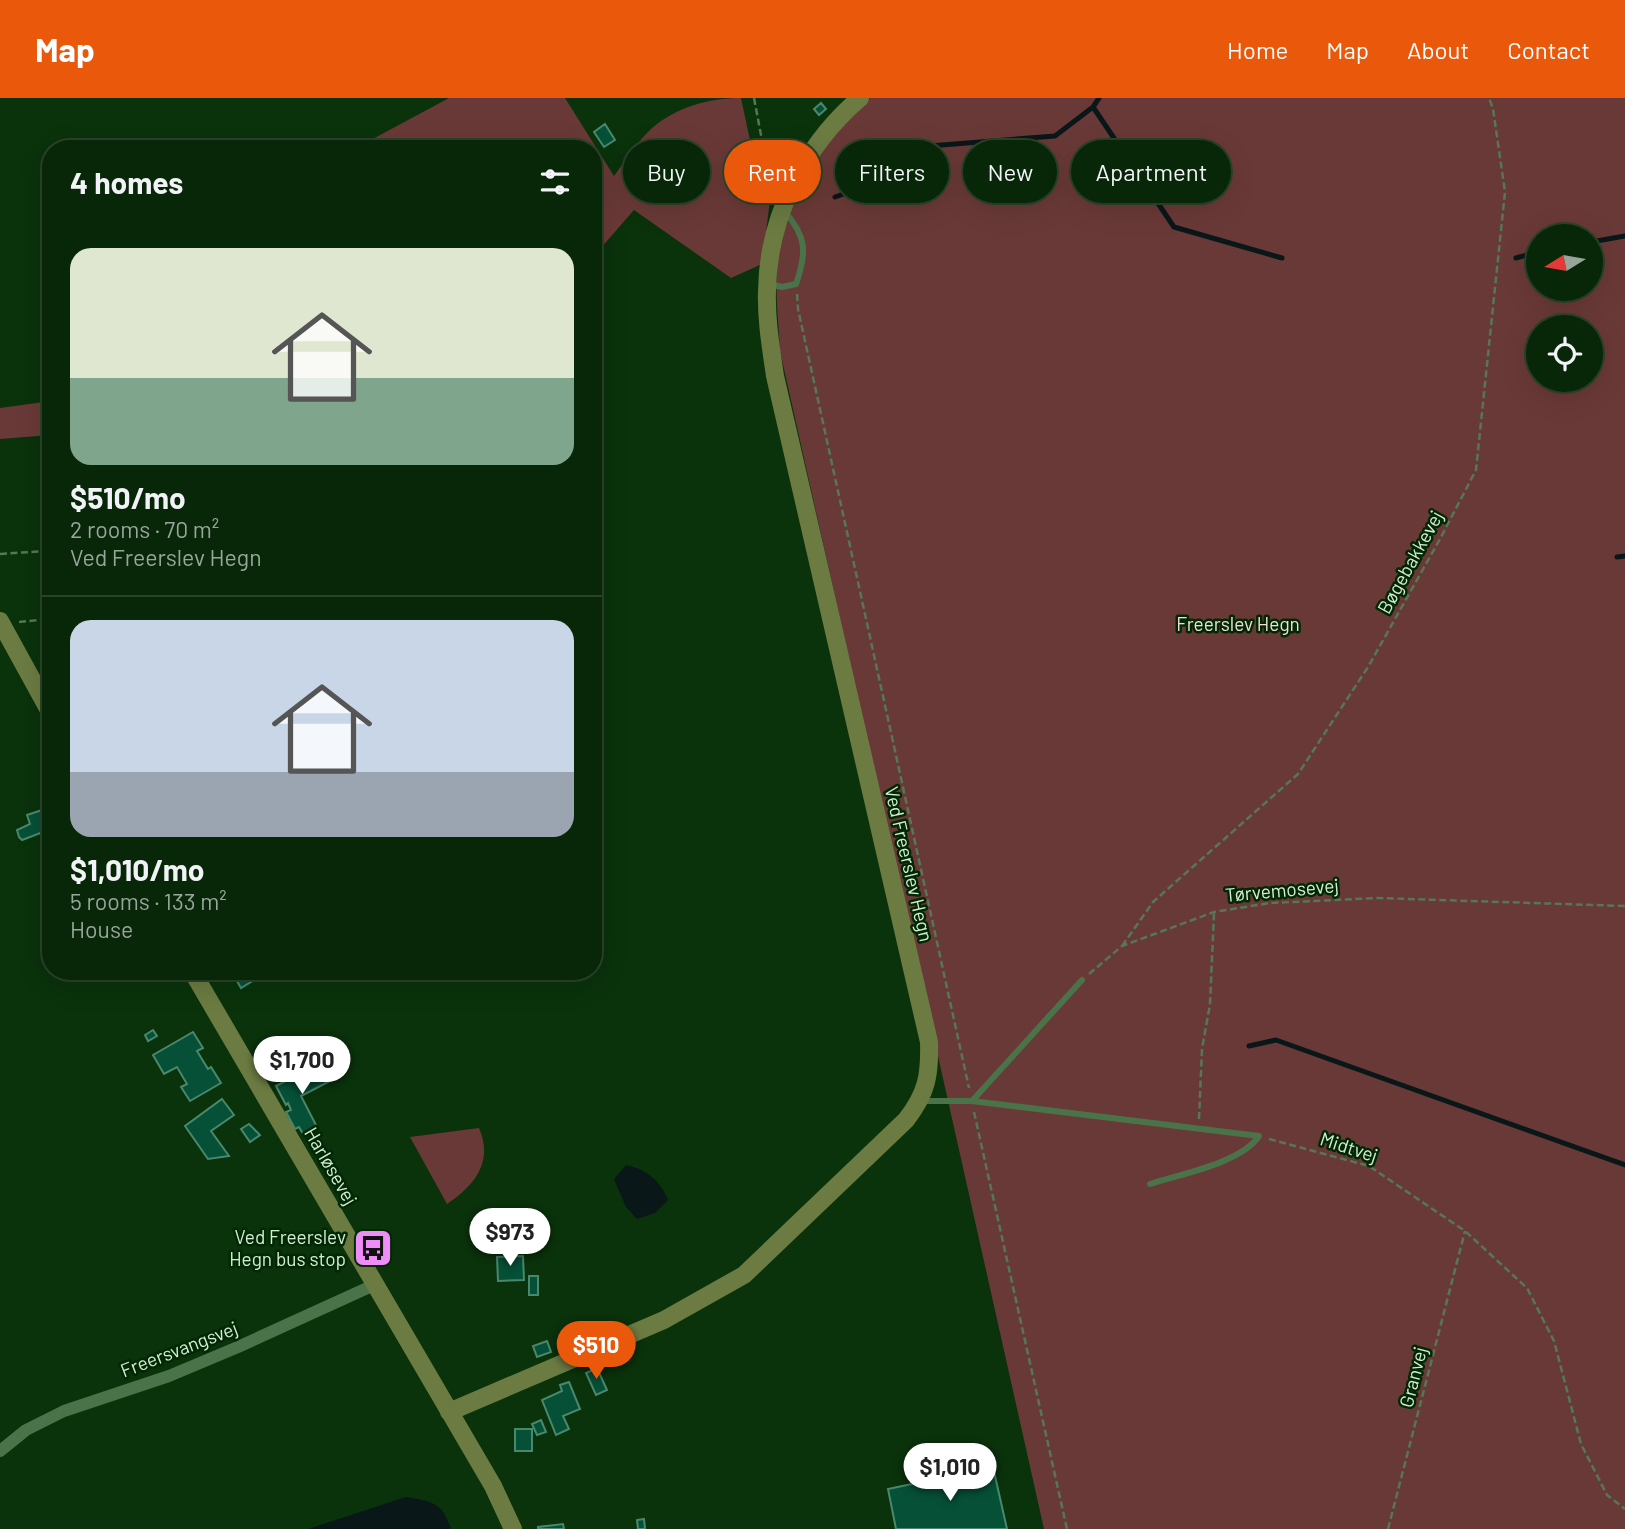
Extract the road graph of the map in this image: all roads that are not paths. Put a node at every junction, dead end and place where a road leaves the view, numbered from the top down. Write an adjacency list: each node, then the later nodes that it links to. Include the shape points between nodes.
1 (860, 98): 2 (street, Ved Freerslev Hegn, via 827,130)
2 (782, 208): 3 (street, Ved Freerslev Hegn); 3 (lane, via 801,233 804,261 796,284)
3 (767, 283): 8 (street, Ved Freerslev Hegn, via 775,376 929,1042)
4 (1, 624): 5 (street)
5 (42, 699)
6 (1082, 979): 9 (lane)
7 (197, 980): 11 (street, Harløsevej)
8 (921, 1101): 9 (lane); 12 (street, Ved Freerslev Hegn, via 744,1275 664,1320)
9 (972, 1101): 10 (lane, via 1259,1136 1252,1146 1217,1163)
10 (1150, 1184)
11 (374, 1285): 12 (street, Harløsevej); 13 (street, Freersvangsvej, via 239,1348 64,1411 26,1430)
12 (449, 1412): 14 (street, Harløsevej)
13 (0, 1451)
14 (513, 1529)

